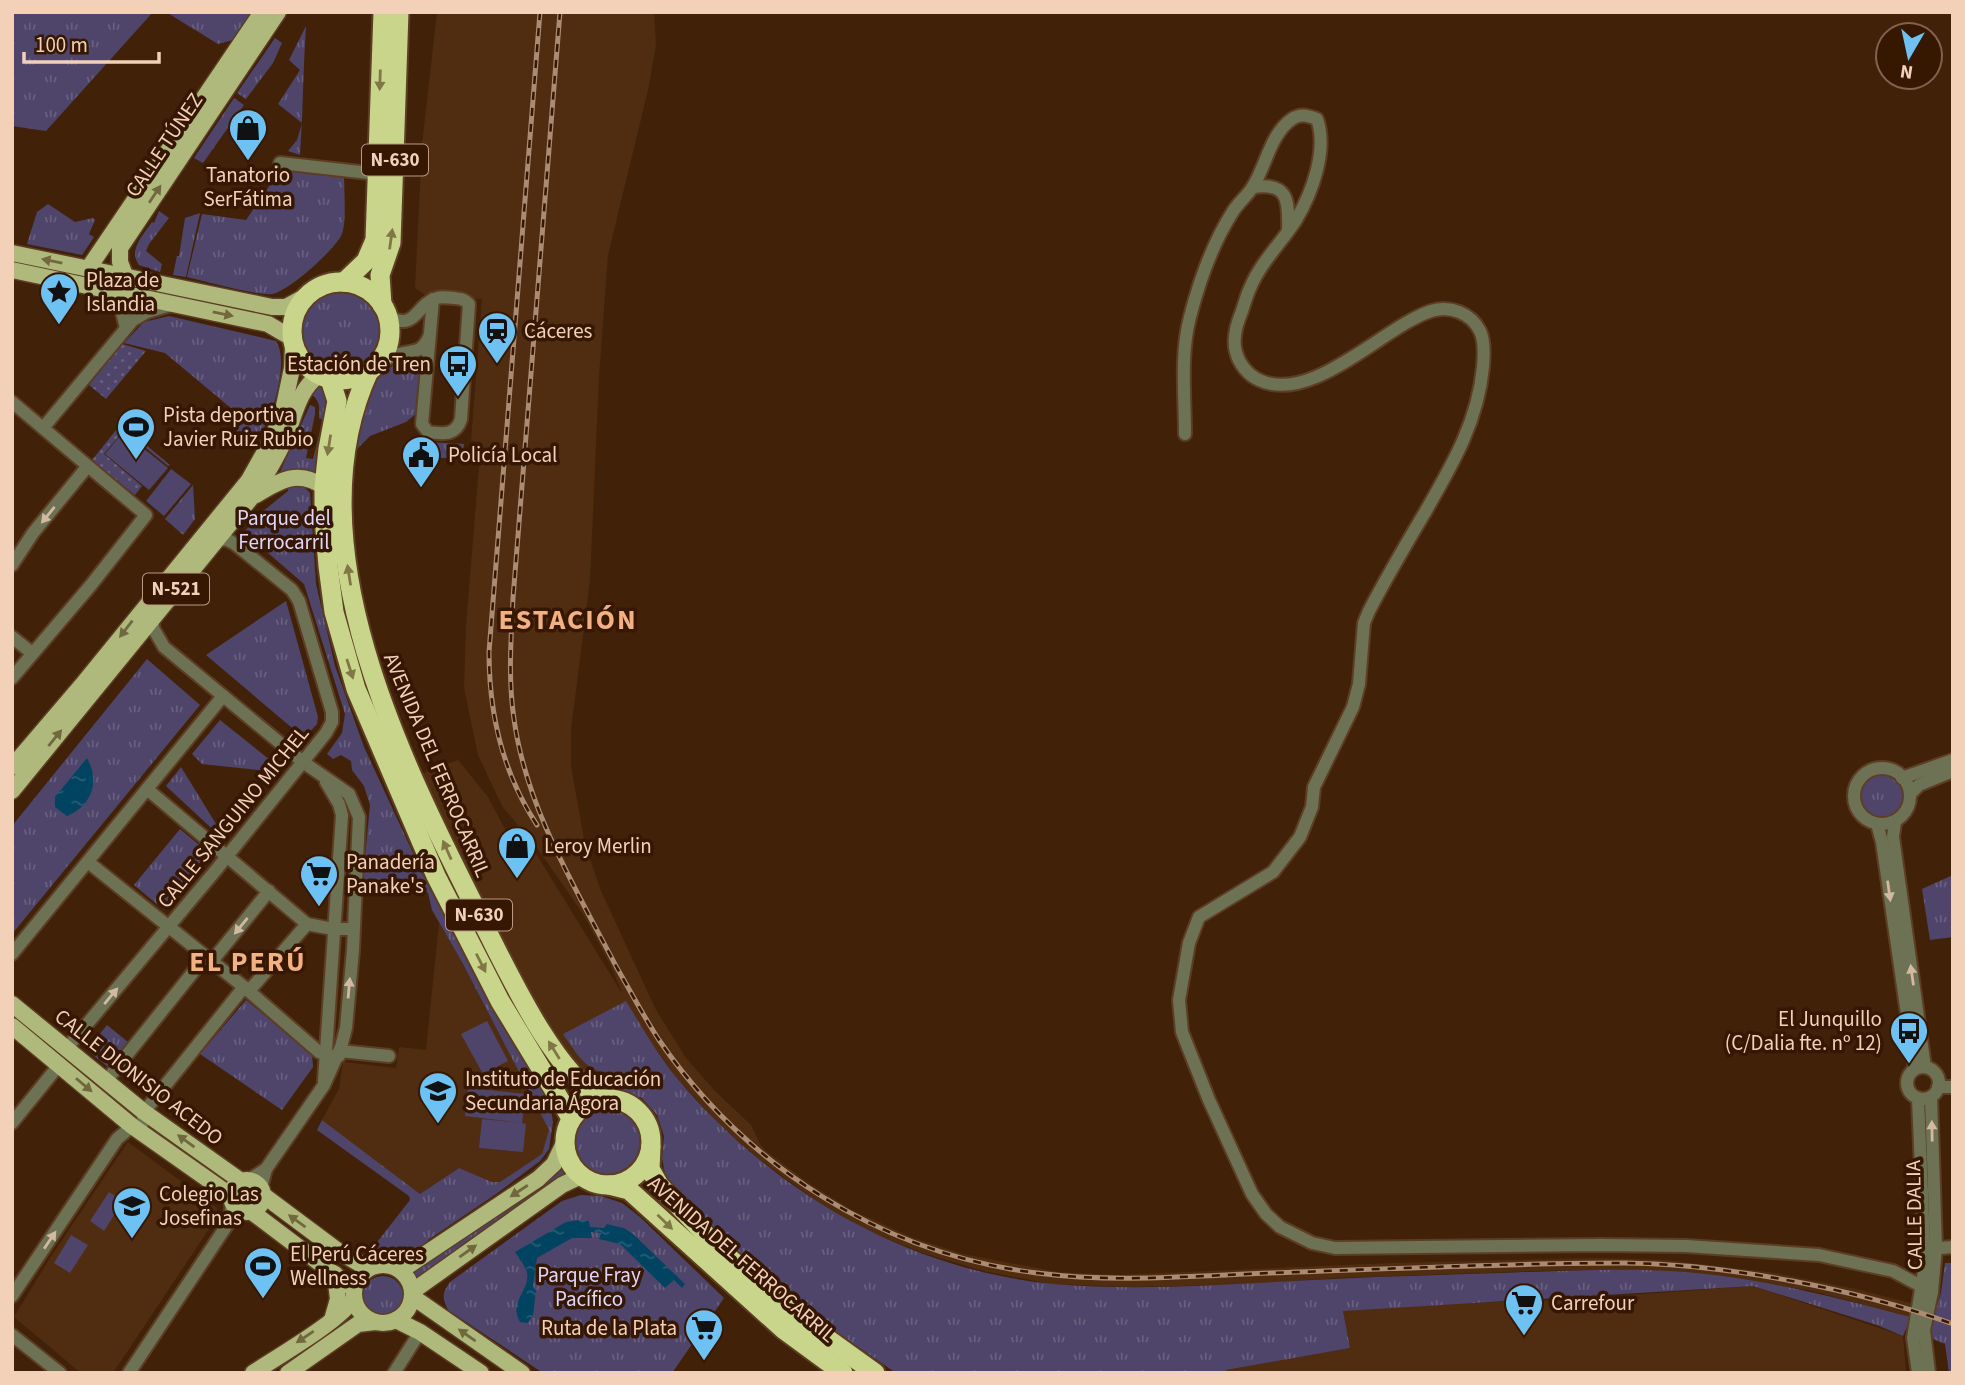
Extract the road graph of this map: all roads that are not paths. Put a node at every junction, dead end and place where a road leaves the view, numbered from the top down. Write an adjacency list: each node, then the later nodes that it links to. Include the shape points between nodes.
1 (262, 12): 5 (main road, CALLE TÚNEZ)
2 (278, 12): 5 (main road, CALLE TÚNEZ)
3 (383, 12): 15 (highway, N-630, one-way to 15, via 375,240 366,261)
4 (399, 12): 20 (highway, N-630, one-way to 4, via 380,275 391,243)
5 (236, 64): 9 (main road, CALLE TÚNEZ)
6 (280, 163): 7 (street)
7 (369, 173)
8 (1253, 187): 10 (street, via 1278,187 1285,197); 10 (street, via 1285,126 1304,115 1317,119 1321,148 1308,196); 31 (street, via 1232,212 1213,251 1190,317 1184,350)
9 (125, 228): 12 (main road, CALLE TÚNEZ); 14 (main road, CALLE TÚNEZ, via 120,262)
10 (1288, 230): 99 (street, via 1251,284 1236,327 1235,351 1250,376 1280,384 1309,378 1359,354 1410,320 1448,309 1472,319 1481,333 1484,355 1471,424 1364,623 1353,707 1314,787 1300,837 1273,872 1199,917 1189,943 1179,1000 1182,1032 1252,1194 1280,1227 1312,1243 1335,1248 1686,1246 1819,1255 1893,1271)
11 (12, 253): 12 (main road, one-way to 11)
12 (88, 269): 14 (main road)
13 (13, 271): 16 (main road)
14 (125, 275): 17 (main road, via 272,307 286,307)
15 (344, 282): 17 (highway, N-630, via 328,284); 20 (highway, via 372,293)
16 (102, 288): 19 (main road); 22 (street, via 120,305)
17 (306, 296): 24 (highway, via 295,311)
18 (433, 299): 21 (street); 23 (street); 27 (street, via 464,299 470,307 461,419 457,429 446,434 428,432 422,424)
19 (176, 304): 22 (street, via 147,312); 24 (main road, one-way to 24, via 268,324)
20 (385, 311): 21 (street, via 400,321); 26 (highway, N-630, via 390,327 388,346)
21 (413, 318): 23 (street, via 425,321)
22 (125, 328): 30 (street)
23 (430, 332): 25 (street, via 422,348); 27 (street)
24 (293, 341): 28 (highway, via 302,362); 46 (main road, N-521, one-way to 46, via 284,406 256,469)
25 (411, 354): 26 (street, via 394,356); 27 (street)
26 (373, 368): 28 (highway, via 348,380); 82 (highway, AVENIDA DEL FERROCARRIL / N-630, one-way to 26, via 575,1079 510,976 434,821 365,654 347,564 344,488 349,429)
27 (426, 374)
28 (325, 377): 33 (highway, AVENIDA DEL FERROCARRIL / N-630, one-way to 33, via 337,401); 34 (main road, N-521, via 307,386 301,395 280,449)
29 (12, 402): 30 (street)
30 (43, 428): 32 (street)
31 (1185, 434)
32 (87, 467): 36 (street, one-way to 36); 41 (street, via 146,515)
33 (324, 487): 34 (main road, via 297,476); 84 (highway, AVENIDA DEL FERROCARRIL / N-630, one-way to 84, via 334,612 356,689 436,876 500,1001)
34 (251, 498): 35 (main road, N-521)
35 (216, 539): 37 (main road, N-521); 45 (street, CALLE SANGUINO MICHEL, via 235,544 292,590 299,601 332,712 326,733)
36 (12, 565)
37 (153, 619): 39 (main road, N-521); 40 (street)
38 (12, 636): 41 (street)
39 (133, 643): 40 (street); 51 (main road, N-521, one-way to 39)
40 (164, 647): 43 (street)
41 (32, 653): 42 (street)
42 (12, 678)
43 (223, 696): 45 (street); 50 (street)
44 (1953, 760): 49 (street)
45 (303, 762): 48 (street); 57 (street, CALLE SANGUINO MICHEL)
46 (12, 767)
47 (1953, 771): 52 (street, via 1919,785)
48 (323, 778): 53 (street); 54 (street, via 349,794)
49 (1902, 778): 52 (street); 56 (street, via 1895,771 1874,768 1857,782 1853,792 1859,815)
50 (147, 789): 57 (street); 58 (street)
51 (12, 791)
52 (1910, 794): 55 (street, via 1904,814)
53 (342, 815): 54 (street); 60 (street)
54 (359, 817): 62 (street)
55 (1895, 822): 56 (street); 76 (street, one-way to 55, via 1893,837)
56 (1877, 824): 76 (street, one-way to 76)
57 (227, 856): 59 (street); 63 (street, CALLE SANGUINO MICHEL)
58 (88, 862): 63 (street); 64 (street)
59 (269, 891): 61 (street); 65 (street, one-way to 65)
60 (334, 923): 61 (street); 62 (street, via 348,917); 68 (street)
61 (307, 924): 66 (street)
62 (353, 924): 73 (street, one-way to 62, via 346,1028)
63 (169, 926): 65 (street); 71 (street, CALLE SANGUINO MICHEL, one-way to 63)
64 (12, 954)
65 (209, 959): 66 (street); 78 (street)
66 (247, 989): 70 (street); 83 (street)
67 (12, 1004): 71 (main road, CALLE DIONISIO ACEDO)
68 (327, 1025): 70 (street); 72 (street)
69 (12, 1026): 75 (main road, CALLE DIONISIO ACEDO)
70 (306, 1039): 72 (street)
71 (67, 1048): 78 (main road, CALLE DIONISIO ACEDO)
72 (325, 1050): 73 (street); 79 (street)
73 (340, 1051): 74 (street); 79 (street)
74 (389, 1056)
75 (59, 1065): 85 (street); 86 (main road, CALLE DIONISIO ACEDO, one-way to 86)
76 (1920, 1068): 81 (street, via 1934,1071); 81 (street, CALLE DALIA, via 1909,1075 1910,1093)
77 (1953, 1076): 81 (street)
78 (106, 1080): 83 (main road, CALLE DIONISIO ACEDO)
79 (324, 1085): 91 (street)
80 (1953, 1087): 81 (street)
81 (1931, 1089): 94 (street, CALLE DALIA)
82 (601, 1099): 84 (highway); 88 (highway, N-630, via 625,1101 641,1113)
83 (144, 1112): 86 (street, via 135,1113); 91 (main road, CALLE DIONISIO ACEDO, one-way to 83)
84 (571, 1118): 87 (highway)
85 (12, 1123)
86 (132, 1126): 92 (main road, CALLE DIONISIO ACEDO); 102 (street, one-way to 86, via 117,1139)
87 (564, 1143): 89 (highway, via 570,1163); 96 (main road, one-way to 96, via 554,1164 538,1179 410,1265)
88 (652, 1146): 90 (highway, via 635,1176); 117 (highway, AVENIDA DEL FERROCARRIL / N-630, via 650,1169 659,1185 719,1248 793,1314)
89 (581, 1176): 90 (highway); 97 (main road, one-way to 89)
90 (609, 1185): 116 (highway, AVENIDA DEL FERROCARRIL, one-way to 116, via 629,1191 783,1329)
91 (254, 1186): 92 (main road, via 260,1205); 92 (main road, via 233,1186); 95 (main road, CALLE DIONISIO ACEDO, one-way to 91, via 338,1251)
92 (239, 1206): 98 (main road, CALLE DIONISIO ACEDO); 110 (street)
93 (1953, 1247): 94 (street)
94 (1931, 1249): 99 (street, CALLE DALIA)
95 (375, 1266): 96 (main road); 100 (main road, via 361,1274)
96 (394, 1266): 101 (main road, via 407,1276)
97 (442, 1269): 101 (main road); 103 (main road, via 430,1288)
98 (335, 1274): 100 (main road, CALLE DIONISIO ACEDO); 104 (main road, via 338,1298)
99 (1927, 1289): 118 (street, CALLE DALIA, via 1913,1338); 119 (street, CALLE DALIA, via 1924,1330)
100 (354, 1294): 104 (main road, via 348,1308); 106 (main road, via 361,1313)
101 (413, 1294): 103 (main road); 105 (main road, via 409,1308)
102 (12, 1296)
103 (432, 1310): 115 (main road, one-way to 103)
104 (332, 1320): 111 (main road, one-way to 111)
105 (396, 1320): 106 (main road); 107 (main road)
106 (375, 1322): 112 (main road, via 358,1324)
107 (420, 1332): 113 (street); 114 (main road)
108 (12, 1335): 109 (street)
109 (60, 1373)
110 (129, 1373)
111 (253, 1373)
112 (288, 1373)
113 (394, 1373)
114 (481, 1373)
115 (522, 1373)
116 (843, 1373)
117 (875, 1373)
118 (1918, 1373)
119 (1929, 1373)

